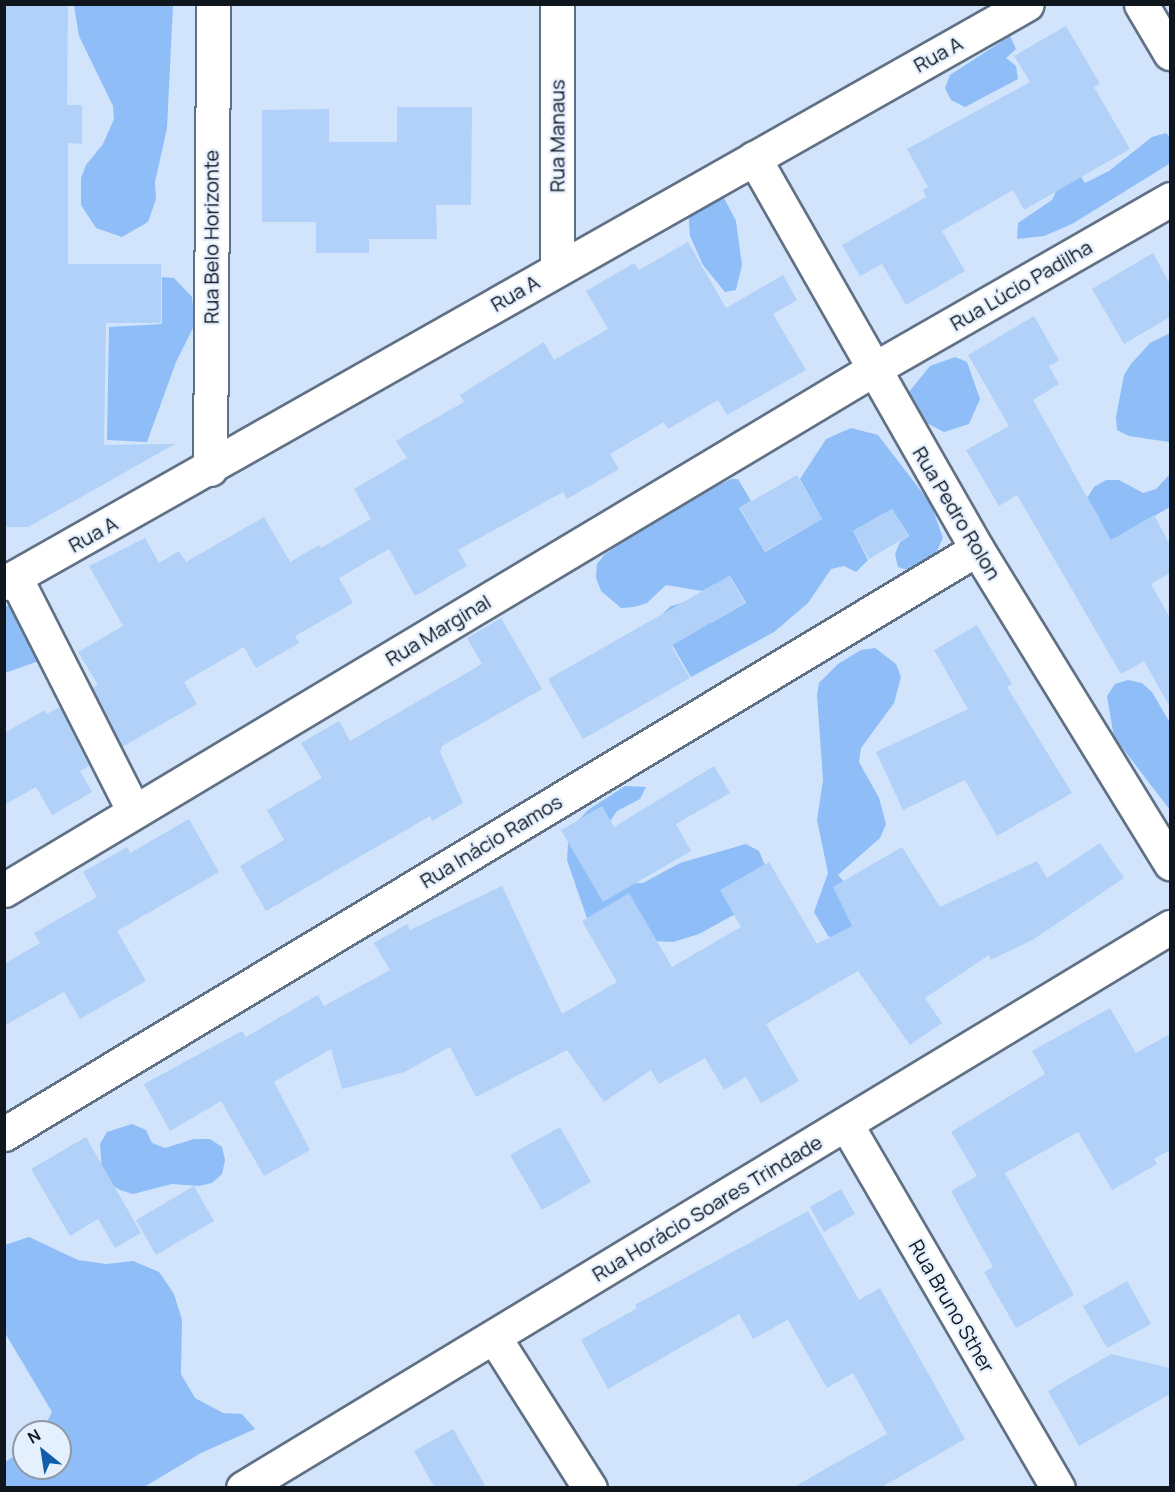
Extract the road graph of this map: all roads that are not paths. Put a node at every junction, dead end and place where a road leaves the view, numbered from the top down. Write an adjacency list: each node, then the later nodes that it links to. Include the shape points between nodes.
1 (213, 4): 10 (street, Rua Belo Horizonte)
2 (557, 4): 8 (street, Rua Manaus)
3 (1027, 4): 6 (street, Rua A)
4 (1141, 4): 5 (street)
5 (1170, 53)
6 (754, 158): 8 (street, Rua A); 9 (street, Rua Pedro Rolon)
7 (1170, 199): 9 (street, Rua Lúcio Padilha)
8 (557, 268): 10 (street, Rua A)
9 (872, 370): 11 (street, Rua Pedro Rolon); 13 (street, Rua Marginal)
10 (210, 469): 12 (street, Rua A)
11 (977, 549): 14 (street, Rua Pedro Rolon); 18 (street, Rua Inácio Ramos)
12 (10, 580): 13 (street)
13 (134, 812): 15 (street, Rua Marginal)
14 (1170, 863)
15 (4, 890)
16 (1170, 927): 17 (street, Rua Horácio Soares Trindade)
17 (846, 1124): 19 (street, Rua Horácio Soares Trindade); 22 (street, Rua Bruno Sther)
18 (4, 1134)
19 (494, 1337): 20 (street, Rua Horácio Soares Trindade); 21 (street)
20 (243, 1488)
21 (590, 1488)
22 (1059, 1488)

